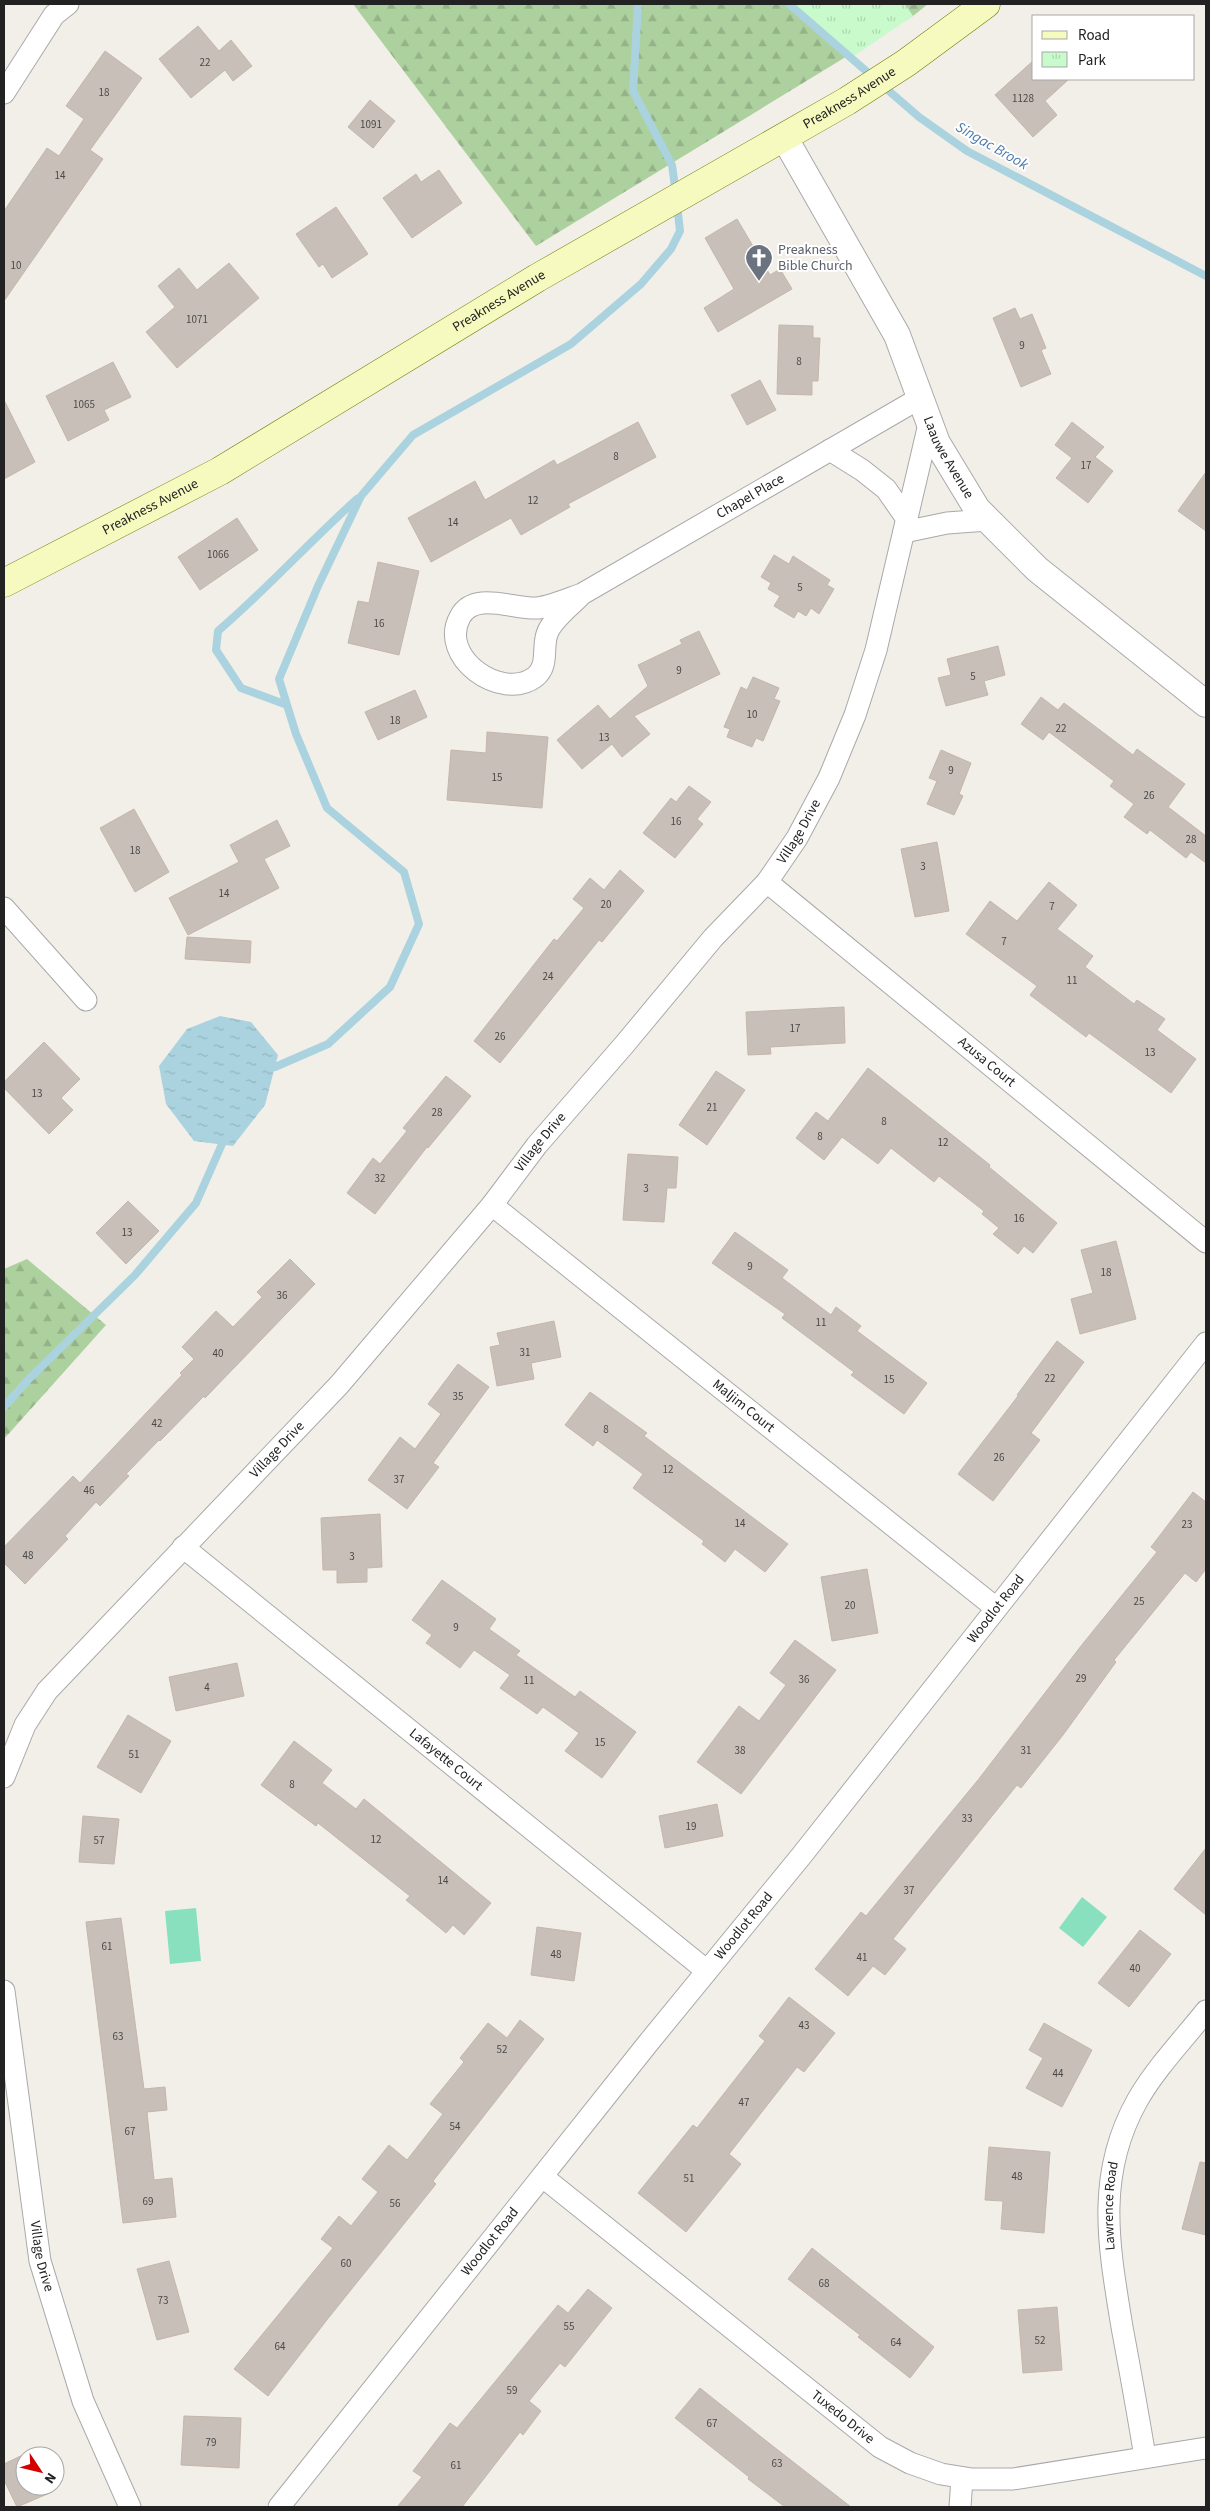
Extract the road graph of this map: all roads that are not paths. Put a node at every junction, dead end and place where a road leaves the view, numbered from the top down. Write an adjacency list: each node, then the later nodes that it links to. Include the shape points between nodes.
1 (68, 4): 3 (street, via 54,15)
2 (986, 4): 4 (main road, Preakness Avenue, via 890,74)
3 (4, 93)
4 (784, 137): 5 (street, Laauwe Avenue, via 897,335); 10 (main road, Preakness Avenue, via 528,283 220,471)
5 (920, 398): 6 (street, Laauwe Avenue); 7 (street, Chapel Place)
6 (929, 424): 8 (street, Laauwe Avenue, via 958,480 977,510); 9 (street, Village Drive)
7 (830, 450): 9 (street, via 886,489); 11 (street, Chapel Place)
8 (988, 520): 9 (street); 12 (street, Laauwe Avenue, via 1037,569)
9 (905, 526): 13 (street, Village Drive, via 876,650 855,715 829,778 797,838)
10 (4, 583)
11 (582, 594): 11 (street, Chapel Place, via 538,608 487,602 472,606 460,615 456,629 462,655 473,669 489,680 523,683 536,676 544,664 547,634 554,622)
12 (1206, 704)
13 (767, 882): 16 (street, Village Drive, via 713,938 537,1145); 17 (street, Azusa Court)
14 (4, 908): 15 (street)
15 (86, 1000)
16 (492, 1205): 19 (street, Village Drive, via 339,1385); 20 (street, Maljim Court)
17 (1206, 1242)
18 (1206, 1343): 20 (street, Woodlot Road)
19 (183, 1547): 21 (street, Village Drive, via 48,1691 25,1725); 22 (street, Lafayette Court)
20 (996, 1608): 22 (street, Woodlot Road)
21 (4, 1777)
22 (707, 1971): 25 (street, Woodlot Road)
23 (4, 1991): 29 (street, Village Drive, via 45,2279 83,2401)
24 (1206, 2011): 27 (street, Lawrence Road, via 1137,2101 1120,2136 1110,2175 1107,2216 1110,2258)
25 (542, 2177): 28 (street, Tuxedo Drive, via 880,2447 910,2463); 30 (street, Woodlot Road)
26 (1206, 2448): 27 (street, Tuxedo Drive)
27 (1145, 2458): 28 (street, Tuxedo Drive, via 1013,2478)
28 (962, 2478): 31 (street)
29 (130, 2507)
30 (279, 2507)
31 (960, 2507)

